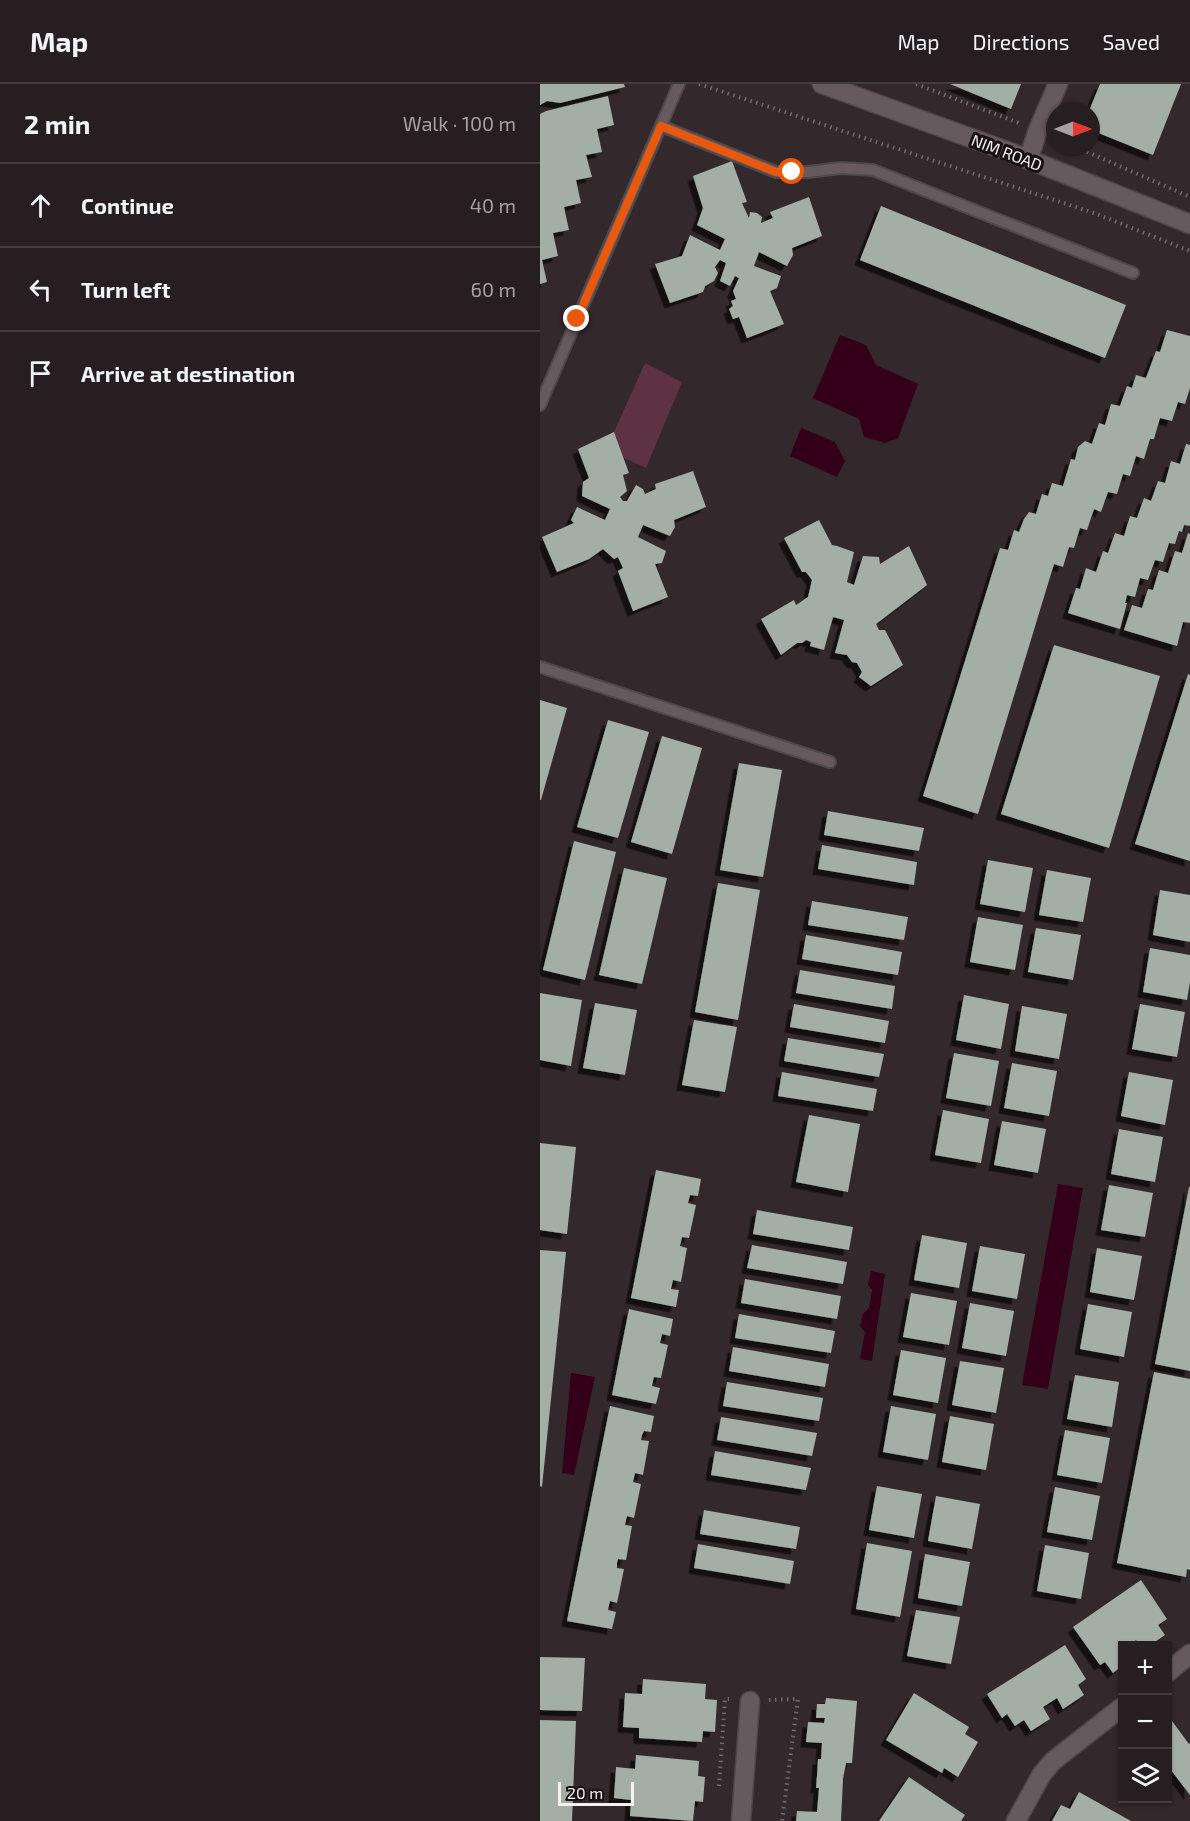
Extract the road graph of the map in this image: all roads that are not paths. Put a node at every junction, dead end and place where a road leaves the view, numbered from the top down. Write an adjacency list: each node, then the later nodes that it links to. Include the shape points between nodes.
1 (679, 84): 4 (lane)
2 (822, 84): 5 (street, NIM ROAD)
3 (1058, 84): 5 (street)
4 (661, 126): 7 (lane, via 776,172 873,170); 8 (lane)
5 (1028, 160): 6 (street, NIM ROAD)
6 (1190, 224)
7 (1133, 273)
8 (540, 405)
9 (540, 667): 10 (lane)
10 (830, 762)
11 (1190, 1654): 12 (street)
12 (1172, 1668)
13 (750, 1701): 15 (street)
14 (1118, 1710): 16 (street, via 1053,1761)
15 (741, 1821)
16 (1016, 1821)

